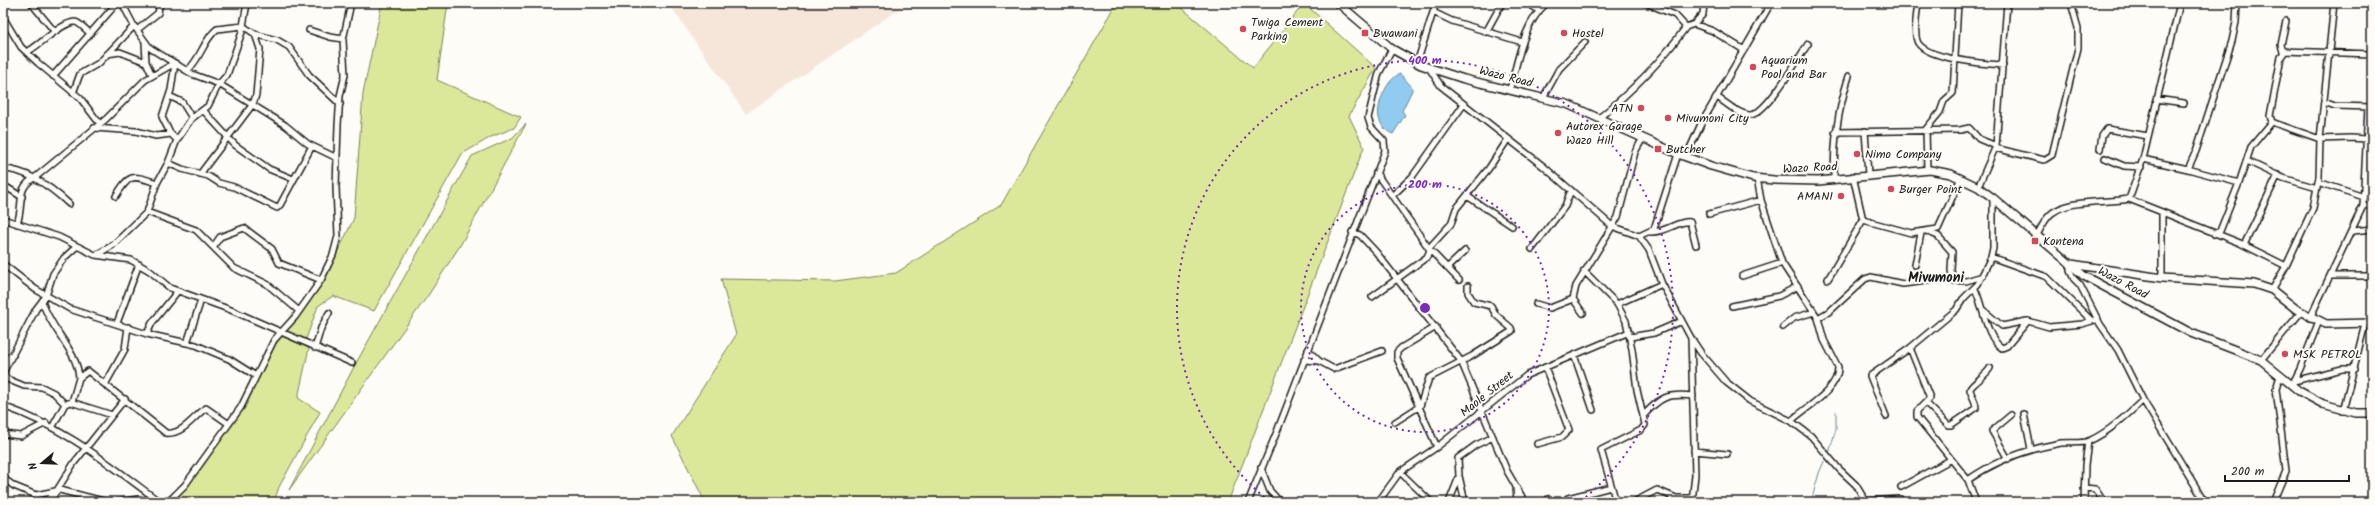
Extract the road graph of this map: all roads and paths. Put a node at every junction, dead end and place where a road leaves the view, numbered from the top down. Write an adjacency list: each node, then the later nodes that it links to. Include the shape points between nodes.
1 (31, 3): 31 (street)
2 (117, 3): 33 (street)
3 (160, 3): 29 (street, via 158,12)
4 (247, 3): 27 (street)
5 (351, 3): 35 (street)
6 (1436, 3): 23 (street)
7 (1502, 3): 32 (street)
8 (1527, 3): 22 (street)
9 (1547, 3): 22 (street)
10 (1646, 3): 28 (street, via 1675,15)
11 (1704, 3): 26 (street, via 1703,14)
12 (1771, 3): 41 (street)
13 (1918, 3): 47 (street, via 1919,43 1935,53)
14 (1958, 3): 47 (street)
15 (2007, 3): 51 (street)
16 (2071, 3): 90 (street, via 2078,28 2078,48 2052,155 2044,160)
17 (2180, 3): 63 (street)
18 (2237, 3): 101 (street, via 2232,41)
19 (2334, 3): 45 (street)
20 (123, 4): 29 (street)
21 (1341, 4): 40 (main road, Wazo Road)
22 (1539, 10): 37 (street)
23 (1433, 12): 32 (street); 50 (street)
24 (3, 17): 42 (street)
25 (2286, 21): 43 (street, via 2281,45)
26 (1694, 24): 28 (street); 41 (street, via 1713,31)
27 (243, 26): 34 (street); 53 (street, via 215,30 204,43 196,62); 57 (street, via 227,76)
28 (1686, 27): 74 (street, via 1658,64 1630,93)
29 (135, 28): 36 (street); 44 (street)
30 (309, 30): 35 (street)
31 (55, 32): 33 (street, via 75,22); 42 (street)
32 (1486, 32): 37 (street)
33 (90, 33): 55 (street)
34 (255, 34): 66 (street, via 261,62); 67 (street, via 277,40 289,47 309,75)
35 (343, 39): 67 (street, via 345,66)
36 (145, 42): 48 (street); 49 (street)
37 (1522, 42): 58 (street)
38 (1585, 42): 62 (street, via 1559,69)
39 (1808, 44): 61 (street, via 1779,88 1758,113 1743,114)
40 (1392, 49): 50 (main road, Wazo Road); 103 (street, via 1379,73 1368,114 1369,123 1385,146)
41 (1744, 50): 61 (street)
42 (27, 52): 55 (street)
43 (2283, 52): 45 (street, via 2289,50); 75 (street, via 2270,116)
44 (106, 54): 48 (street, via 120,52); 59 (street, via 99,63 80,74)
45 (2330, 54): 46 (street); 64 (street)
46 (2372, 54)
47 (1956, 58): 51 (street, via 1975,64); 78 (street, via 1953,93 1944,101 1940,112)
48 (146, 62): 54 (street)
49 (175, 63): 53 (street); 54 (street); 60 (street)
50 (1417, 63): 52 (main road, Wazo Road)
51 (2003, 65): 90 (street)
52 (1429, 68): 58 (main road, Wazo Road); 68 (street, via 1441,86)
53 (187, 71): 57 (street)
54 (152, 75): 76 (street)
55 (52, 76): 59 (street)
56 (1849, 76): 80 (street, via 1840,103)
57 (219, 84): 66 (street); 70 (street, via 211,102)
58 (1510, 89): 62 (main road, Wazo Road)
59 (73, 93): 76 (street, via 84,102)
60 (169, 96): 71 (street, via 182,102); 81 (street, via 162,117)
61 (1717, 97): 93 (street)
62 (1543, 98): 74 (main road, Wazo Road, via 1567,104)
63 (2156, 99): 65 (street); 82 (street)
64 (2324, 102): 69 (street, via 2331,106); 86 (street)
65 (2184, 103)
66 (253, 104): 83 (street); 89 (street)
67 (340, 104): 94 (street)
68 (1464, 104): 85 (street); 121 (street, via 1412,177)
69 (2370, 107): 87 (street)
70 (203, 110): 72 (street); 83 (street)
71 (188, 112): 72 (street); 73 (street)
72 (198, 113): 73 (street)
73 (192, 118): 88 (street)
74 (1599, 118): 84 (main road, Wazo Road)
75 (2272, 122): 86 (street); 97 (street, via 2257,137)
76 (100, 124): 77 (street)
77 (94, 128): 81 (street, via 132,130 156,136); 108 (street)
78 (1926, 129): 79 (street); 90 (street, via 1969,128 1980,139); 102 (street)
79 (1865, 131): 80 (street); 105 (street)
80 (1835, 132): 112 (street)
81 (171, 134): 88 (street)
82 (2148, 136): 91 (street, via 2107,129 2102,136); 96 (street)
83 (228, 137): 104 (street); 111 (street, via 269,169)
84 (1643, 138): 92 (main road, Wazo Road); 139 (street, via 1635,152 1624,200)
85 (1508, 139): 119 (street); 123 (street)
86 (2320, 139): 87 (street); 116 (street)
87 (2366, 139): 120 (street)
88 (177, 140): 98 (street)
89 (312, 146): 94 (street); 111 (street)
90 (1996, 147): 117 (street)
91 (2100, 149)
92 (1678, 154): 93 (main road, Wazo Road); 143 (street)
93 (1686, 157): 109 (main road, Wazo Road)
94 (337, 158): 173 (street, via 337,242)
95 (2105, 158): 99 (street, via 2124,166)
96 (2143, 159): 99 (street); 101 (street)
97 (2247, 161): 106 (street); 114 (street)
98 (168, 163): 104 (street); 113 (street)
99 (2141, 167): 127 (street)
100 (3, 169): 108 (street, via 19,170)
101 (2188, 169): 114 (street)
102 (1927, 170): 105 (main road, Wazo Road); 110 (main road, Wazo Road)
103 (1376, 173): 121 (street); 142 (street)
104 (200, 174): 111 (street, via 234,187 276,208)
105 (1868, 175): 107 (main road, Wazo Road)
106 (2278, 175): 116 (street); 150 (street)
107 (1853, 176): 112 (main road, Wazo Road); 136 (street)
108 (33, 178): 124 (street, via 23,187); 129 (street, via 51,188)
109 (1758, 178): 112 (main road, Wazo Road); 128 (street)
110 (1961, 178): 117 (main road, Wazo Road); 144 (street, via 1938,229)
111 (293, 179)
112 (1834, 179)
113 (157, 183): 122 (street, via 133,177 128,179); 132 (street)
114 (2239, 183): 146 (street, via 2220,231)
115 (3, 185): 124 (street)
116 (2317, 185): 125 (street); 163 (street, via 2313,208)
117 (1978, 187): 126 (main road, Wazo Road)
118 (2372, 187): 120 (street)
119 (1571, 190): 139 (street); 154 (street, via 1558,217)
120 (2364, 190): 125 (street)
121 (1393, 194): 153 (street)
122 (116, 196)
123 (1467, 196): 138 (street); 153 (street, via 1453,215 1452,224)
124 (22, 197): 137 (street)
125 (2364, 197): 131 (street)
126 (1993, 198): 148 (main road, Wazo Road); 157 (street, via 1994,239)
127 (2129, 199): 133 (street); 148 (street, via 2083,203 2059,210 2052,213)
128 (1761, 200): 134 (street); 158 (street)
129 (69, 204)
130 (2372, 205): 131 (street)
131 (2363, 206): 141 (street)
132 (147, 212): 152 (street, via 196,230); 156 (street, via 113,245)
133 (2162, 213): 146 (street); 171 (street)
134 (1709, 214)
135 (3, 219): 137 (street)
136 (1863, 220): 145 (street, via 1911,233); 172 (street)
137 (17, 224): 151 (street, via 59,237)
138 (1512, 226)
139 (1612, 226): 147 (street); 165 (street)
140 (2372, 229): 141 (street)
141 (2353, 231): 168 (street)
142 (1352, 232): 170 (street, via 1368,242); 214 (street)
143 (1651, 232): 147 (street); 149 (street, via 1663,231 1690,222)
144 (1928, 232): 145 (street); 175 (street, via 1938,236 1952,252)
145 (1920, 233): 162 (street)
146 (2214, 234): 150 (street)
147 (1639, 236): 176 (street, via 1649,250)
148 (2036, 236): 161 (main road, Wazo Road)
149 (1696, 245)
150 (2244, 245): 163 (street)
151 (76, 247): 156 (street); 182 (street, via 57,268)
152 (212, 247): 173 (street, via 220,237 244,228 272,249 279,263); 191 (street, via 234,268 267,284)
153 (1430, 249): 164 (street); 170 (street, via 1427,257)
154 (1532, 249)
155 (1465, 250): 164 (street)
156 (95, 255): 160 (street, via 131,260)
157 (1991, 257): 167 (street); 198 (street, via 2047,277)
158 (1782, 263): 166 (street); 178 (street)
159 (3, 264): 182 (street)
160 (139, 264): 181 (street); 202 (street)
161 (2070, 264): 171 (main road); 198 (street, via 2070,271 2080,285); 220 (main road, Wazo Road, via 2084,276 2190,334)
162 (1915, 265)
163 (2286, 266): 180 (street)
164 (1448, 268): 174 (street)
165 (1584, 271): 184 (street); 188 (street)
166 (1742, 276)
167 (1983, 276): 175 (street, via 1966,281); 179 (street)
168 (2330, 276): 169 (street); 197 (street)
169 (2372, 276)
170 (1398, 278): 183 (street); 205 (street)
171 (2162, 278): 180 (main road, via 2254,284)
172 (1828, 279)
173 (321, 280): 191 (street)
174 (1459, 280)
175 (1953, 281): 196 (street, via 1936,279 1903,284 1868,278 1830,311)
176 (1662, 284): 188 (street); 199 (street)
177 (1468, 286): 222 (street, via 1467,292 1474,302 1491,306 1512,331)
178 (1798, 286): 189 (street, via 1779,296); 192 (street)
179 (1975, 289): 190 (street); 213 (street, via 1963,299 1956,310)
180 (2272, 290): 193 (main road)
181 (177, 292): 186 (street); 208 (street, via 152,323)
182 (46, 296): 185 (street); 202 (street, via 70,309)
183 (1372, 297)
184 (1573, 298): 187 (street, via 1550,308); 195 (street)
185 (42, 300): 216 (street); 230 (street, via 48,320 77,362)
186 (201, 300): 207 (street); 211 (street)
187 (1536, 304)
188 (1617, 304): 209 (street)
189 (1732, 306)
190 (1983, 310): 201 (street, via 2002,326); 201 (street, via 1986,324 2002,348 2007,346)
191 (299, 311): 207 (street)
192 (1814, 312): 196 (street); 206 (street, via 1794,318)
193 (2301, 312): 197 (main road); 220 (street)
194 (329, 313): 212 (street)
195 (1582, 313)
196 (1818, 318): 250 (street, via 1824,340 1838,367 1838,373 1835,381 1823,394)
197 (2310, 318): 200 (main road)
198 (2095, 320): 201 (street, via 2049,327); 235 (street, via 2118,350)
199 (1682, 321): 209 (street, Maole Street, via 1654,333); 210 (street)
200 (2319, 321): 203 (main road, via 2326,324); 232 (street)
201 (2027, 322)
202 (117, 323): 204 (street)
203 (2369, 324): 226 (street)
204 (128, 327): 208 (street); 231 (street, via 125,349)
205 (1436, 327): 222 (street); 240 (street, via 1397,352 1397,358)
206 (1783, 327)
207 (281, 332): 212 (street); 228 (street, via 269,348)
208 (147, 334): 211 (street)
209 (1630, 334): 217 (street, Maole Street); 248 (street)
210 (1691, 338): 233 (street); 250 (street, via 1726,382 1755,405)
211 (186, 343): 228 (street, via 208,349)
212 (315, 348): 223 (street)
213 (1910, 348): 237 (street, via 1930,394); 249 (street, via 1870,376)
214 (1308, 350): 219 (street); 221 (street)
215 (1382, 351): 221 (street, via 1334,369)
216 (13, 355): 218 (street); 227 (street)
217 (1574, 355): 224 (street, Maole Street); 241 (street)
218 (3, 360)
219 (1304, 360): 221 (street); 266 (street)
220 (2261, 360): 229 (main road, Wazo Road)
221 (1319, 361)
222 (1462, 361): 240 (street, via 1429,378); 243 (street)
223 (352, 364)
224 (1545, 367): 243 (street, Maole Street, via 1527,375); 258 (street, via 1569,430 1562,437)
225 (1990, 368): 237 (street, via 1987,374 1970,386 1976,408 1951,425)
226 (2355, 369): 232 (street, via 2342,369); 242 (street)
227 (3, 373): 238 (street, via 7,379 24,386 42,387 54,393)
228 (256, 376): 253 (street, via 241,407)
229 (2280, 376): 232 (main road, Wazo Road); 302 (street, via 2276,389 2286,471)
230 (79, 378): 231 (street, via 88,371); 236 (street)
231 (106, 383): 234 (street)
232 (2293, 383): 242 (main road, Wazo Road, via 2323,404)
233 (1693, 396): 248 (street, via 1677,394 1663,398 1652,405); 262 (street)
234 (125, 399): 247 (street); 253 (street, via 168,433 189,424 206,408)
235 (2143, 400): 257 (street, via 2115,425); 301 (street)
236 (72, 402): 238 (street); 247 (street)
237 (1926, 403): 265 (street, via 1917,411 1917,417)
238 (65, 404): 254 (street)
239 (3, 406): 252 (street)
240 (1418, 408): 251 (street); 260 (street)
241 (1593, 410)
242 (2343, 410): 244 (main road, Wazo Road, via 2356,414)
243 (1482, 412): 256 (street); 260 (street, Maole Street)
244 (2372, 413)
245 (2011, 414): 264 (street, via 1992,431)
246 (2024, 414): 261 (street)
247 (112, 415): 259 (street)
248 (1643, 416): 272 (street, via 1645,424 1641,430 1601,450)
249 (1886, 416)
250 (1791, 421): 297 (street, via 1820,445 1856,485)
251 (1395, 422)
252 (46, 424): 254 (street); 255 (street, via 21,436)
253 (229, 424): 285 (street, via 185,485)
254 (53, 426): 259 (street)
255 (3, 434)
256 (1493, 437): 268 (street, via 1458,458); 271 (street, via 1507,471)
257 (2088, 441): 261 (street); 274 (street)
258 (1537, 444)
259 (86, 447): 275 (street); 284 (street)
260 (1437, 447): 267 (street, Maole Street)
261 (2031, 449): 264 (street)
262 (1694, 451): 263 (street); 279 (street)
263 (1727, 454)
264 (2008, 459): 270 (street, via 1988,466)
265 (1950, 460): 270 (street); 273 (street)
266 (1261, 468): 286 (street); 287 (street, via 1270,491)
267 (1400, 472): 288 (street, Maole Street); 289 (street)
268 (1459, 476): 290 (street); 291 (street)
269 (3, 478): 275 (street, via 14,486 36,495)
270 (1968, 480): 298 (street)
271 (1516, 485): 292 (street); 293 (street)
272 (1611, 487): 276 (street); 294 (street)
273 (1901, 488)
274 (2084, 488): 299 (street); 300 (street, via 2095,488)
275 (56, 491): 280 (street); 281 (street, via 85,495)
276 (1568, 498)
277 (1676, 498): 279 (street); 295 (street, via 1657,490); 296 (street)
278 (1900, 499): 297 (street)
279 (1692, 500)
280 (44, 502)
281 (107, 502)
282 (119, 502): 283 (street, via 138,499)
283 (150, 502)
284 (160, 502)
285 (168, 502)
286 (1248, 502)
287 (1280, 502)
288 (1378, 502)
289 (1431, 502)
290 (1449, 502)
291 (1465, 502)
292 (1517, 502)
293 (1525, 502)
294 (1616, 502)
295 (1634, 502)
296 (1669, 502)
297 (1866, 502)
298 (1976, 502)
299 (2084, 502)
300 (2104, 502)
301 (2205, 502)
302 (2273, 502)

